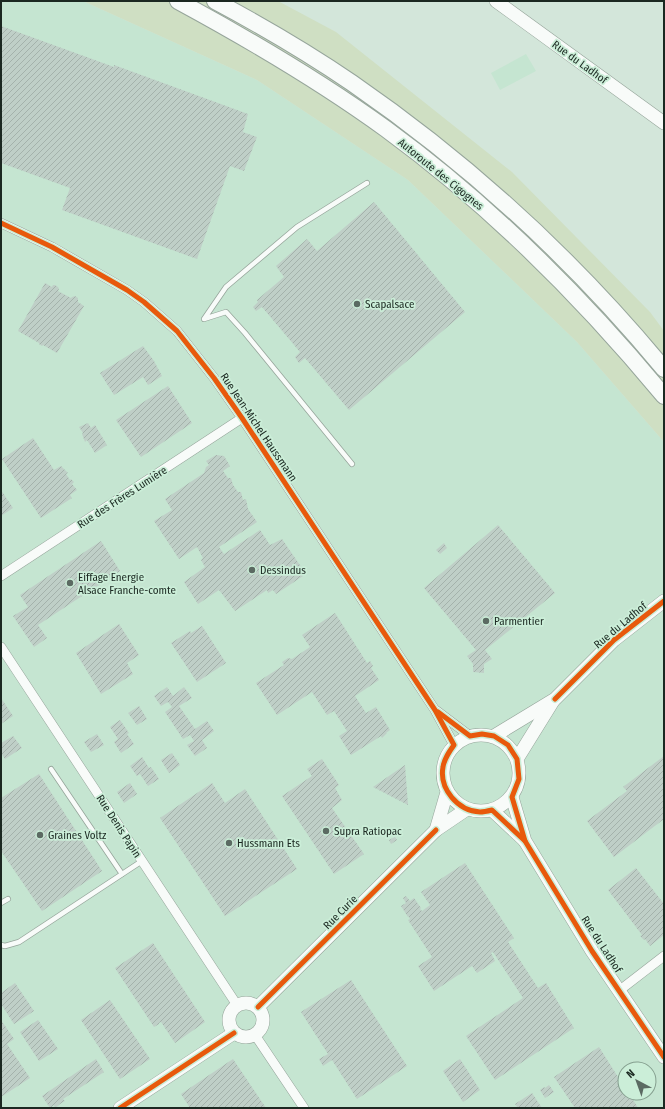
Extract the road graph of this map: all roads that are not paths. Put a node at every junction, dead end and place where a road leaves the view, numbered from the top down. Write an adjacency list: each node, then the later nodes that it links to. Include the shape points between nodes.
1 (178, 1): 8 (highway, Autoroute des Cigognes, via 289,64 386,129 430,163 478,203 559,280)
2 (215, 1): 7 (highway, Autoroute des Cigognes, via 352,83 440,149 490,190 573,268)
3 (496, 1): 4 (main road, Rue du Ladhof)
4 (664, 123)
5 (367, 183): 10 (lane, via 297,227 226,288 204,319 226,312)
6 (1, 223): 9 (street, Rue Jean-Michel Haussmann, via 52,246 144,302 177,331)
7 (664, 369)
8 (664, 396)
9 (242, 418): 11 (street, Rue des Frères Lumière); 15 (street, Rue Jean-Michel Haussmann)
10 (352, 464)
11 (1, 576)
12 (664, 601): 14 (main road, Rue du Ladhof, via 614,640)
13 (1, 648): 27 (street, Rue Denis Papin)
14 (554, 699): 17 (main road, Rue du Ladhof); 19 (main road, Rue du Ladhof)
15 (436, 710): 16 (street, Rue Jean-Michel Haussmann); 18 (street, Rue Jean-Michel Haussmann)
16 (470, 736): 17 (main road); 18 (main road)
17 (494, 736): 19 (main road, via 508,745)
18 (454, 745): 21 (main road, via 446,756 442,768)
19 (517, 759): 22 (main road, via 519,778)
20 (51, 769): 28 (lane)
21 (447, 792): 23 (main road); 25 (main road, Rue Curie)
22 (512, 797): 24 (main road); 26 (main road, Rue du Ladhof)
23 (467, 809): 24 (main road, via 479,812); 25 (main road, Rue Curie)
24 (492, 810): 26 (main road, Rue du Ladhof)
25 (436, 830): 35 (main road, Rue Curie)
26 (526, 841): 33 (main road, Rue du Ladhof, via 592,951)
27 (142, 861): 28 (lane); 34 (street, Rue Denis Papin)
28 (122, 874): 31 (lane, via 19,942)
29 (8, 898): 30 (lane)
30 (1, 903)
31 (1, 945)
32 (664, 956): 33 (street)
33 (620, 990): 38 (main road, Rue du Ladhof)
34 (237, 1005): 35 (main road, via 248,1002); 36 (main road, via 229,1015 230,1028)
35 (258, 1007): 37 (main road, via 263,1014 264,1022)
36 (234, 1033): 37 (main road, via 244,1038); 39 (main road)
37 (255, 1035): 40 (street)
38 (664, 1057)
39 (120, 1108)
40 (304, 1108)

